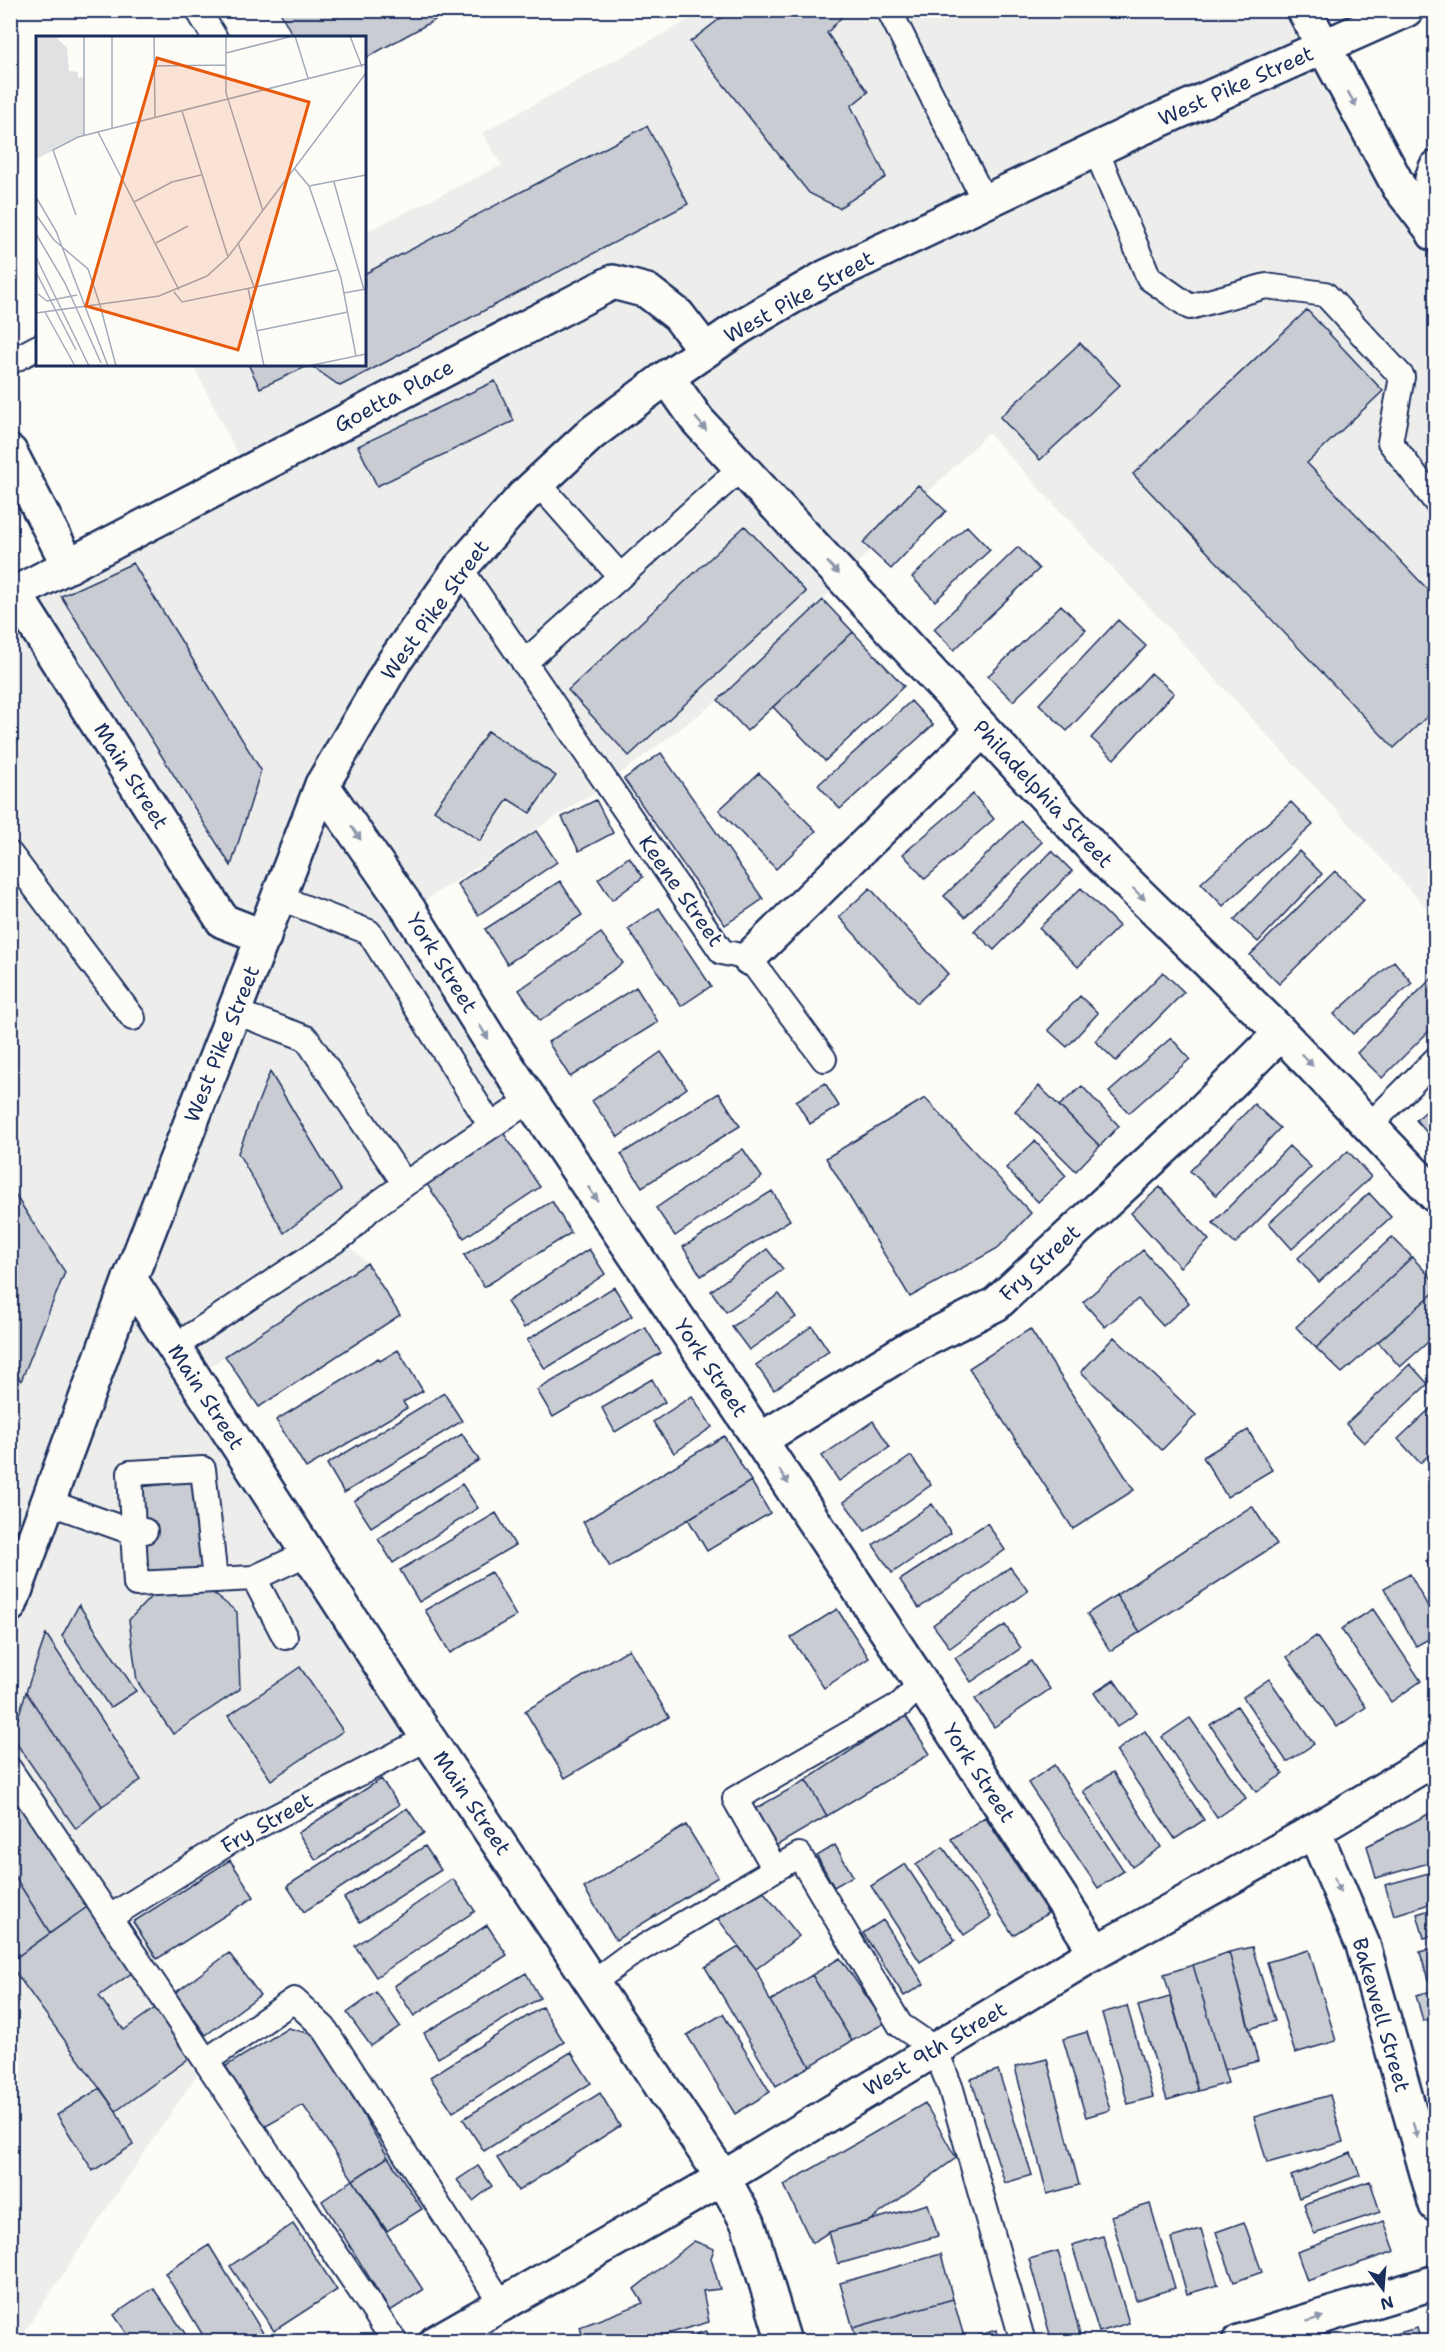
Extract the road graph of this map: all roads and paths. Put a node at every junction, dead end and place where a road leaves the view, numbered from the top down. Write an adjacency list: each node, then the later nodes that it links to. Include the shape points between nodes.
1 (889, 10): 9 (lane)
2 (1304, 10): 6 (main road)
3 (1406, 10): 6 (main road, West Pike Street)
4 (201, 15): 5 (lane)
5 (214, 36)
6 (1324, 47): 7 (main road, West Pike Street); 10 (main road, one-way to 10, via 1399,187)
7 (1096, 150): 9 (main road, West Pike Street); 18 (lane, via 1149,278 1190,307 1266,286 1325,294 1402,377 1390,442)
8 (1436, 168): 10 (main road, via 1432,179)
9 (986, 202): 12 (main road, West Pike Street, via 826,277)
10 (1435, 235)
11 (36, 348): 13 (lane)
12 (705, 350): 14 (main road, West Pike Street); 19 (main road, Goetta Place, via 678,315 647,291 613,282)
13 (10, 362)
14 (667, 377): 16 (main road, Philadelphia Street, one-way to 16, via 698,421); 17 (main road, West Pike Street, via 592,433)
15 (10, 452): 19 (main road)
16 (741, 468): 21 (lane); 24 (main road, Philadelphia Street, one-way to 24)
17 (538, 483): 20 (main road, West Pike Street); 21 (lane)
18 (1436, 502)
19 (69, 566): 22 (main road, Goetta Place)
20 (460, 567): 23 (lane, Keene Street); 25 (main road, West Pike Street, via 393,662)
21 (620, 576): 23 (lane)
22 (13, 595): 28 (main road, Main Street, via 223,921)
23 (524, 663): 29 (lane, Keene Street, via 722,952)
24 (983, 730): 29 (main road, Keene Street); 32 (main road, Philadelphia Street, one-way to 32, via 1106,862)
25 (322, 785): 27 (main road, West Pike Street); 35 (main road, York Street, one-way to 35, via 410,910)
26 (10, 854): 31 (lane)
27 (280, 898): 28 (main road, West Pike Street); 37 (lane, via 369,932)
28 (264, 937): 30 (main road, West Pike Street)
29 (749, 958): 33 (lane)
30 (235, 1012): 38 (lane, via 306,1038); 40 (main road, West Pike Street)
31 (133, 1018)
32 (1281, 1033): 36 (main road, Philadelphia Street, one-way to 36); 42 (main road, Fry Street, via 996,1304 911,1347)
33 (824, 1059)
34 (1436, 1059): 36 (lane)
35 (530, 1100): 37 (lane); 42 (main road, York Street, one-way to 42)
36 (1370, 1125): 39 (main road, Philadelphia Street)
37 (491, 1126): 38 (lane)
38 (405, 1184): 41 (lane, via 369,1210 345,1234)
39 (1436, 1196)
40 (130, 1279): 41 (main road, Main Street); 43 (main road, West Pike Street)
41 (174, 1347): 45 (main road, Main Street)
42 (760, 1440): 50 (main road, York Street, one-way to 50)
43 (48, 1502): 44 (lane); 48 (main road, West Pike Street)
44 (138, 1532): 47 (lane, via 136,1584); 47 (lane, via 130,1473 203,1469 204,1527)
45 (308, 1553): 46 (lane); 51 (main road, Main Street)
46 (254, 1578): 47 (lane); 49 (lane)
47 (215, 1580)
48 (10, 1605)
49 (285, 1637)
50 (921, 1683): 55 (lane, via 901,1704 735,1799); 57 (main road, York Street)
51 (428, 1738): 56 (lane, Fry Street, via 244,1833); 58 (main road, Main Street)
52 (1436, 1758): 54 (main road, West 9th Street)
53 (10, 1770): 56 (lane)
54 (1314, 1831): 57 (main road, West 9th Street); 62 (main road, Bakewell Street, one-way to 62, via 1363,1946)
55 (776, 1869): 58 (lane, via 627,1957); 59 (lane, via 799,1855 900,2025)
56 (110, 1917): 60 (lane)
57 (1096, 1952): 59 (main road, West 9th Street)
58 (592, 1983): 61 (main road, Main Street)
59 (935, 2049): 61 (main road, West 9th Street); 68 (lane, via 951,2089)
60 (206, 2061): 64 (lane, via 294,2000 324,2028); 65 (lane)
61 (723, 2178): 64 (main road, West 9th Street); 67 (main road, Main Street, via 748,2223)
62 (1436, 2205)
63 (1436, 2282): 69 (main road, one-way to 63)
64 (502, 2304): 66 (main road, West 9th Street)
65 (395, 2342)
66 (436, 2342)
67 (784, 2342)
68 (1023, 2342)
69 (1239, 2342)

